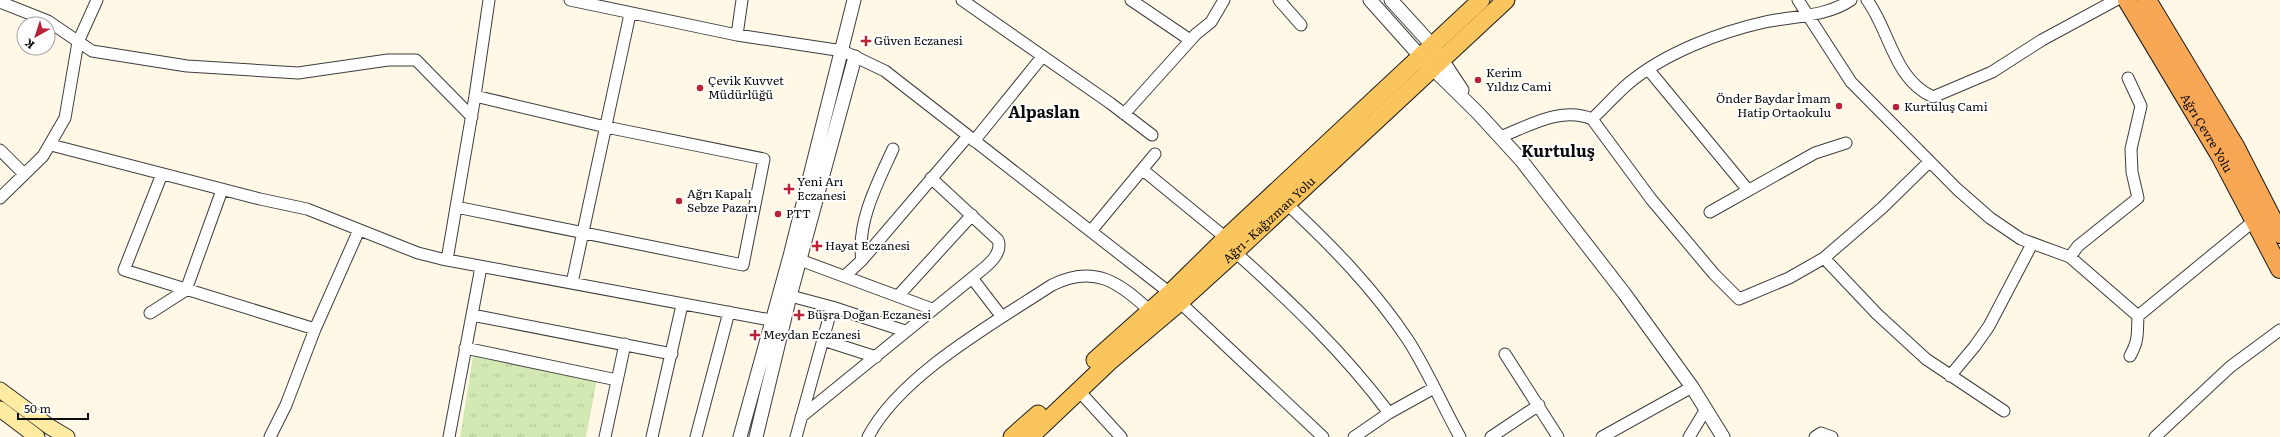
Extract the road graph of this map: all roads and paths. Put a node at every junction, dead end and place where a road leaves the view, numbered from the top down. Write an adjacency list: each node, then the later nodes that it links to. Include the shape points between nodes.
1 (97, 0): 26 (street)
2 (489, 0): 34 (street)
3 (570, 0): 21 (street)
4 (742, 0): 24 (street)
5 (854, 0): 28 (street)
6 (962, 0): 30 (street)
7 (1131, 0): 25 (street)
8 (1224, 0): 25 (street, via 1211,22)
9 (1279, 0): 23 (street)
10 (1370, 0): 27 (street)
11 (1391, 0): 27 (street)
12 (1481, 0): 27 (main road, Ağrı - Kağızman Yolu)
13 (1506, 0): 31 (main road, Ağrı - Kağızman Yolu)
14 (1798, 0): 22 (street)
15 (1851, 0): 22 (street, via 1832,9)
16 (1867, 0): 17 (street, via 1904,73 1925,93 1933,96 1992,72 2042,40)
17 (2116, 0)
18 (2127, 0): 59 (highway, Ağrı Çevre Yolu, via 2221,157)
19 (2147, 0): 63 (highway, Ağrı Çevre Yolu, via 2236,148)
20 (0, 2): 26 (street, via 48,21)
21 (630, 14): 24 (street); 38 (street)
22 (1809, 15): 32 (street, via 1765,22 1728,33 1666,57); 47 (street, via 1851,82)
23 (1301, 25)
24 (737, 34): 28 (street)
25 (1190, 40): 35 (street)
26 (78, 42): 36 (street, via 92,51 223,69 298,72 388,60 416,60); 43 (street, via 65,118)
27 (1426, 50): 31 (street); 65 (main road, Ağrı - Kağızman Yolu)
28 (843, 51): 29 (street); 67 (street, via 815,152)
29 (855, 57): 41 (street, via 885,71); 67 (street)
30 (1042, 57): 35 (street); 41 (street)
31 (1438, 65): 40 (street); 55 (main road, Ağrı - Kağızman Yolu)
32 (1648, 69): 37 (street, via 1629,83); 53 (street)
33 (2128, 78): 66 (street, via 2141,106 2131,149 2132,172 2138,198 2078,246)
34 (475, 96): 36 (street); 38 (street)
35 (1124, 114): 39 (street)
36 (472, 117): 56 (street)
37 (1592, 119): 40 (street, via 1561,114); 68 (street, via 1651,199 1714,274 1739,299 1789,278)
38 (606, 127): 62 (street); 62 (street, via 764,159 743,265)
39 (1152, 135)
40 (1500, 137): 102 (street, via 1521,160 1624,292)
41 (971, 138): 51 (street); 61 (street)
42 (1846, 144): 53 (street, via 1815,154)
43 (51, 145): 49 (street); 50 (street)
44 (893, 149): 70 (street, via 870,205 859,244)
45 (0, 150): 49 (street)
46 (1155, 154): 48 (street)
47 (1929, 162): 64 (street, via 1990,218); 68 (street, via 1882,208)
48 (1143, 170): 61 (street); 65 (street)
49 (24, 174): 54 (street)
50 (162, 174): 52 (street); 76 (street, via 124,270)
51 (931, 178): 58 (street); 70 (street)
52 (222, 190): 60 (street, via 307,209); 76 (street)
53 (1748, 190): 57 (street)
54 (0, 198)
55 (1287, 204): 65 (main road, Ağrı - Kağızman Yolu); 103 (street, via 1350,265 1379,300 1409,341)
56 (456, 207): 62 (street); 69 (street)
57 (1710, 212)
58 (972, 215): 74 (street, via 1000,244 997,255); 78 (street)
59 (2255, 220): 72 (highway, Ağrı Çevre Yolu); 87 (street)
60 (359, 230): 69 (street, via 418,253); 90 (street)
61 (1091, 231): 79 (street)
62 (583, 233): 75 (street)
63 (2280, 234)
64 (2032, 244): 66 (street); 100 (street, via 1988,326)
65 (1231, 245): 79 (main road, Ağrı - Kağızman Yolu); 110 (street, via 1336,348)
66 (2070, 257): 87 (street)
67 (795, 258): 73 (street); 77 (street)
68 (1824, 258): 100 (street, via 1905,340)
69 (447, 260): 71 (street)
70 (862, 260): 73 (street)
71 (481, 266): 75 (street); 86 (street)
72 (2280, 269)
73 (845, 276): 78 (street)
74 (972, 278): 82 (street); 88 (street)
75 (572, 283): 80 (street)
76 (186, 290): 85 (street); 90 (street)
77 (785, 294): 81 (street); 89 (street)
78 (898, 296): 82 (street)
79 (1175, 298): 83 (main road, Ağrı - Kağızman Yolu); 105 (main road, Ağrı - Kağızman Yolu); 126 (street)
80 (682, 305): 84 (street); 96 (street)
81 (832, 307): 92 (street); 93 (street)
82 (932, 309): 92 (street)
83 (1150, 311): 88 (street, via 1115,282 1095,276 1080,276 1065,278); 123 (main road, Ağrı - Kağızman Yolu)
84 (729, 312): 89 (street); 118 (street)
85 (150, 313)
86 (472, 315): 94 (street); 95 (street)
87 (2138, 316): 98 (street, via 2139,333)
88 (1002, 317): 122 (street, via 935,364 895,399 884,411)
89 (778, 322): 119 (street); 120 (street)
90 (315, 329): 114 (street, via 286,406)
91 (2280, 330): 136 (street, via 2230,367)
92 (905, 331): 99 (street)
93 (823, 340): 99 (street); 111 (street)
94 (626, 344): 96 (street); 101 (street)
95 (465, 348): 101 (street); 115 (street)
96 (672, 354): 117 (street)
97 (1505, 354): 106 (street)
98 (2130, 356)
99 (876, 357): 111 (street)
100 (1950, 376): 109 (street)
101 (617, 380): 116 (street)
102 (1692, 387): 108 (street); 131 (street)
103 (1434, 388): 110 (street); 128 (street)
104 (0, 390): 113 (main road)
105 (1079, 391): 124 (main road, Ağrı - Kağızman Yolu); 125 (street)
106 (1538, 405): 129 (street); 130 (street)
107 (0, 409): 112 (main road)
108 (1706, 409): 132 (street); 133 (street)
109 (2004, 411)
110 (1389, 413): 127 (street)
111 (801, 417): 121 (street)
112 (37, 437)
113 (67, 437)
114 (270, 437)
115 (449, 437)
116 (605, 437)
117 (652, 437)
118 (696, 437)
119 (740, 437)
120 (756, 437)
121 (796, 437)
122 (868, 437)
123 (1012, 437)
124 (1030, 437)
125 (1122, 437)
126 (1323, 437)
127 (1354, 437)
128 (1460, 437)
129 (1491, 437)
130 (1558, 437)
131 (1602, 437)
132 (1689, 437)
133 (1723, 437)
134 (1815, 437): 135 (street, via 1821,433)
135 (1832, 437)
136 (2155, 437)

